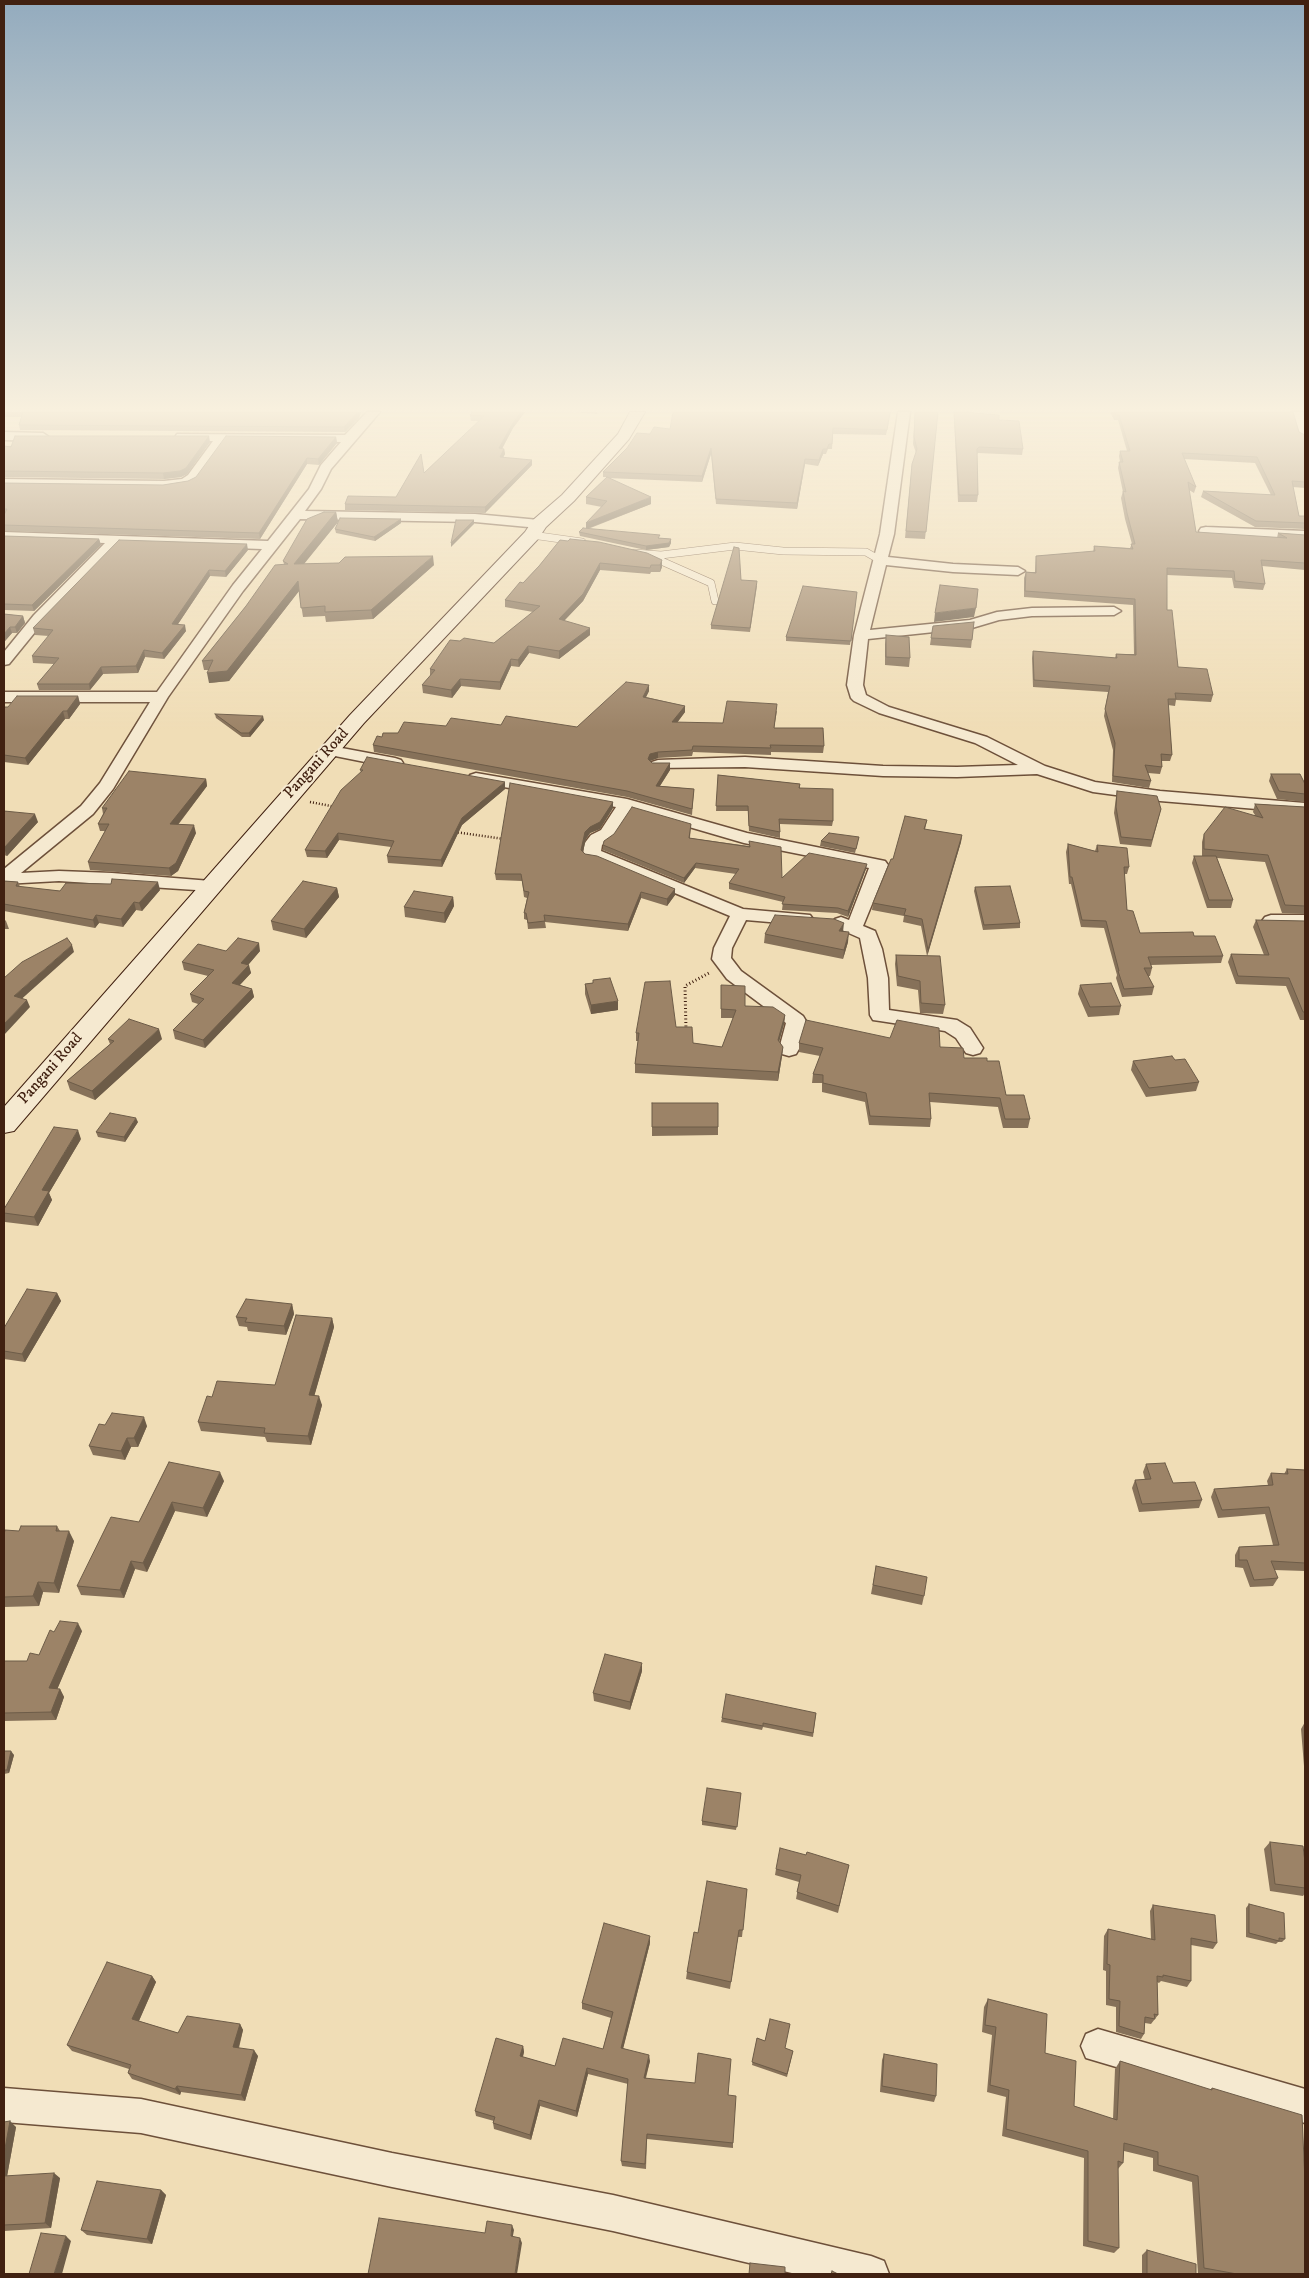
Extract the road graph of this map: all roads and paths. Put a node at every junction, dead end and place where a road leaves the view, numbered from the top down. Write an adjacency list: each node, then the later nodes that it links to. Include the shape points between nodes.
1 (293, 518): 11 (street)
2 (477, 518): 5 (street)
3 (547, 518): 5 (main road, Pangani Road)
4 (889, 518): 14 (street)
5 (535, 530): 10 (lane); 24 (main road, Pangani Road, via 410,661)
6 (1206, 531): 8 (street)
7 (4, 536): 9 (street)
8 (1305, 536)
9 (117, 539): 11 (street); 19 (street)
10 (590, 543)
11 (271, 545): 23 (street)
12 (628, 552): 13 (lane)
13 (646, 555): 14 (lane, via 735,546 783,551 866,552); 16 (lane, via 711,583)
14 (880, 560): 15 (street); 20 (street)
15 (1018, 571)
16 (715, 601)
17 (1114, 611): 20 (street, via 1032,612 997,616 963,625)
18 (22, 617): 19 (street)
19 (39, 618): 21 (street)
20 (861, 635): 27 (street, via 855,685 859,698 884,710 980,740)
21 (4, 661)
22 (4, 697): 23 (street)
23 (162, 697): 35 (street, via 107,785 87,810)
24 (331, 751): 25 (street); 29 (main road, Pangani Road)
25 (409, 765)
26 (658, 765): 27 (street, via 745,762 882,771)
27 (1039, 769): 32 (street, via 1093,787)
28 (457, 774): 30 (street)
29 (288, 798): 31 (path); 36 (main road, Pangani Road)
30 (627, 804): 37 (street, via 607,834 593,844 592,855 624,865); 40 (street, via 744,838 879,865)
31 (340, 807)
32 (1305, 808)
33 (449, 831): 34 (path)
34 (508, 839)
35 (4, 878): 36 (street, via 112,878)
36 (211, 886): 45 (main road, Pangani Road)
37 (740, 914): 40 (street, via 837,921); 41 (street)
38 (1305, 920): 39 (street)
39 (1271, 921)
40 (852, 928): 43 (street, via 868,935 873,949 880,1015 950,1025 963,1033)
41 (721, 959): 42 (path, via 710,972 685,986); 44 (street, via 734,975 796,1021)
42 (686, 1030)
43 (973, 1048)
44 (789, 1049)
45 (4, 1124)
46 (1098, 2046): 48 (street)
47 (4, 2105): 49 (street, via 141,2116 613,2213)
48 (1305, 2106)
49 (871, 2274)

